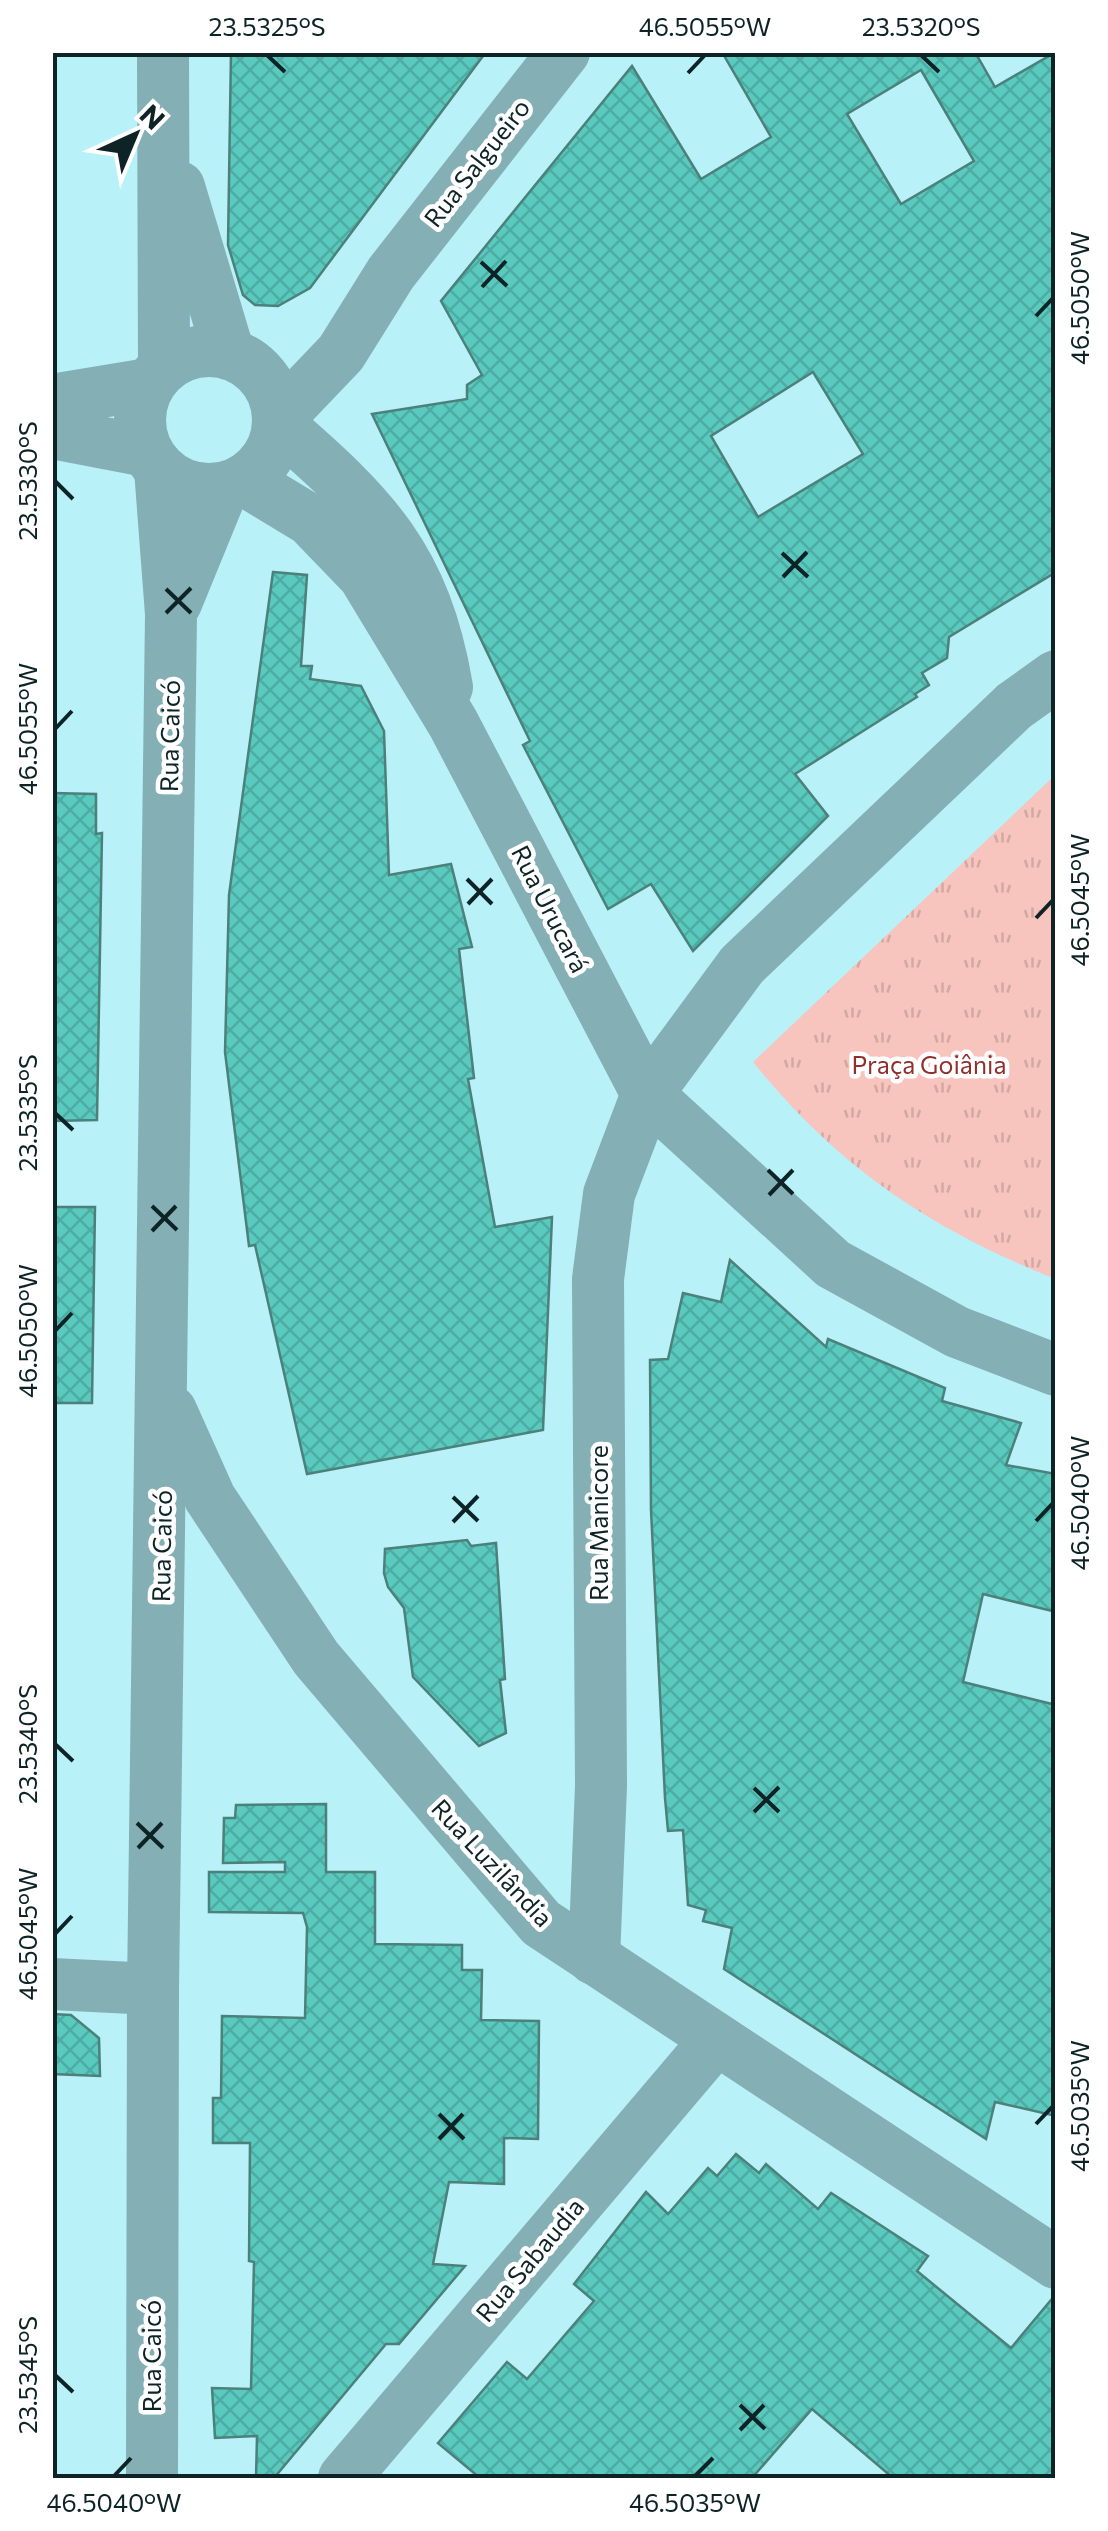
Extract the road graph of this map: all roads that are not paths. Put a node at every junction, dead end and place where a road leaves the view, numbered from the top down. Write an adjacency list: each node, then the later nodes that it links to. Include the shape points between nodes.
1 (163, 52): 3 (street)
2 (564, 52): 5 (street, Rua Salgueiro, via 390,273 341,352)
3 (163, 132): 4 (street); 5 (street)
4 (156, 376): 5 (street, via 184,354); 6 (street); 8 (street, via 140,428)
5 (263, 394): 9 (street, via 273,446 262,465); 12 (street, Rua Urucará, via 384,524 425,596)
6 (52, 400)
7 (52, 433): 8 (street)
8 (153, 460): 9 (street, via 200,489); 10 (street, Rua Caicó)
9 (234, 484): 10 (street, Rua Caicó); 12 (street, Rua Urucará, via 310,520 346,553)
10 (172, 614): 15 (street, Rua Caicó)
11 (1056, 676): 13 (street, via 1014,706 742,965)
12 (454, 724): 13 (street, Rua Urucará)
13 (648, 1094): 14 (street, via 832,1264 957,1332); 16 (street, Rua Manicore, via 609,1194 598,1279 601,1786)
14 (1056, 1370)
15 (164, 1396): 16 (street, Rua Luzilândia, via 210,1498 316,1658 541,1922); 18 (street, Rua Caicó)
16 (594, 1959): 19 (street, Rua Luzilândia)
17 (52, 1984): 18 (street)
18 (153, 1989): 21 (street, Rua Caicó)
19 (716, 2041): 20 (street, Rua Luzilândia); 22 (street, Rua Sabaudia)
20 (1056, 2263)
21 (152, 2478)
22 (344, 2478)

